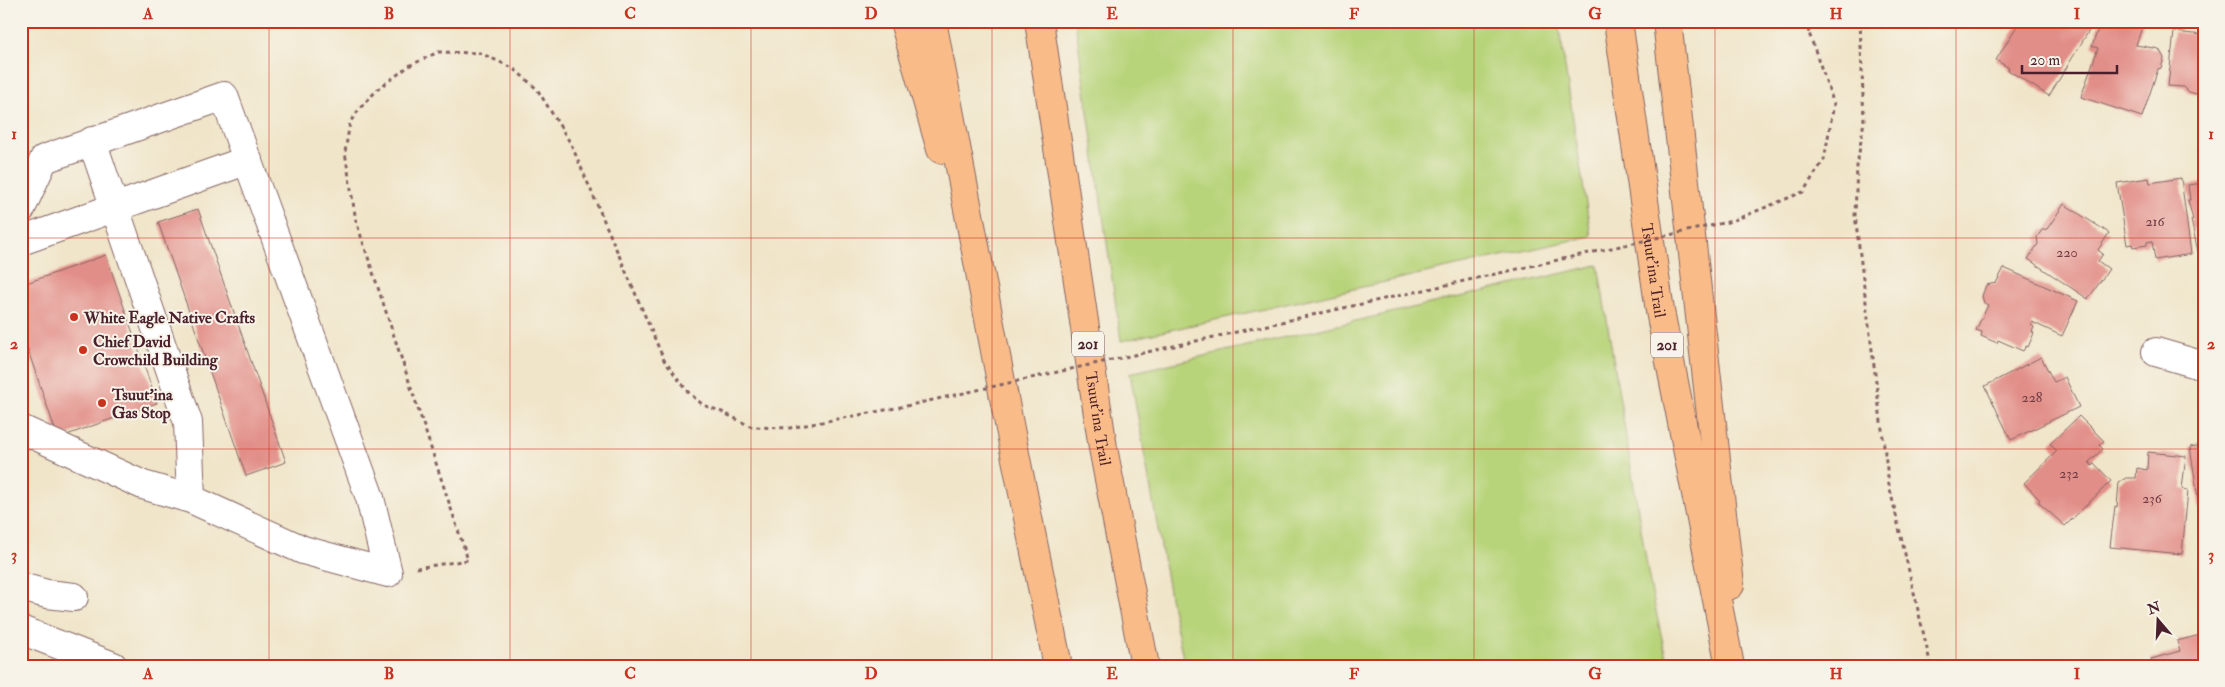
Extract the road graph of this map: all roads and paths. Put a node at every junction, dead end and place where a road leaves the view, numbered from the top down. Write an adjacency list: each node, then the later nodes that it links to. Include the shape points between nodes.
1 (904, 21): 13 (highway)
2 (932, 21): 13 (highway)
3 (1039, 21): 24 (highway, Tsuut'ina Trail / 201, via 1103,448)
4 (1618, 21): 25 (highway, Tsuut'ina Trail / 201, via 1660,311)
5 (1667, 21): 26 (highway)
6 (1806, 21): 18 (path, bridge, via 1834,104 1824,160 1803,192 1732,221 906,406 790,428 752,427 703,405 688,392 664,360 571,144 537,89 513,68 480,53 438,52 409,66 378,89 360,108 350,122 345,152 356,221 468,560)
7 (1860, 21): 27 (path, via 1864,121 1857,166 1855,215 1889,485)
8 (92, 142): 9 (street, via 224,96); 10 (street); 11 (street, via 44,159)
9 (248, 160): 10 (street); 18 (street, via 370,498)
10 (115, 208): 12 (street); 17 (street, via 188,422)
11 (21, 209)
12 (21, 241)
13 (986, 303): 23 (highway)
14 (2156, 352): 15 (street)
15 (2204, 366)
16 (21, 429): 17 (street, via 143,485)
17 (191, 499): 18 (street, via 303,550)
18 (388, 572)
19 (21, 587): 20 (street)
20 (74, 597)
21 (21, 630): 22 (street)
22 (112, 666)
23 (1058, 666)
24 (1145, 666)
25 (1730, 666)
26 (1739, 666)
27 (1931, 666)

